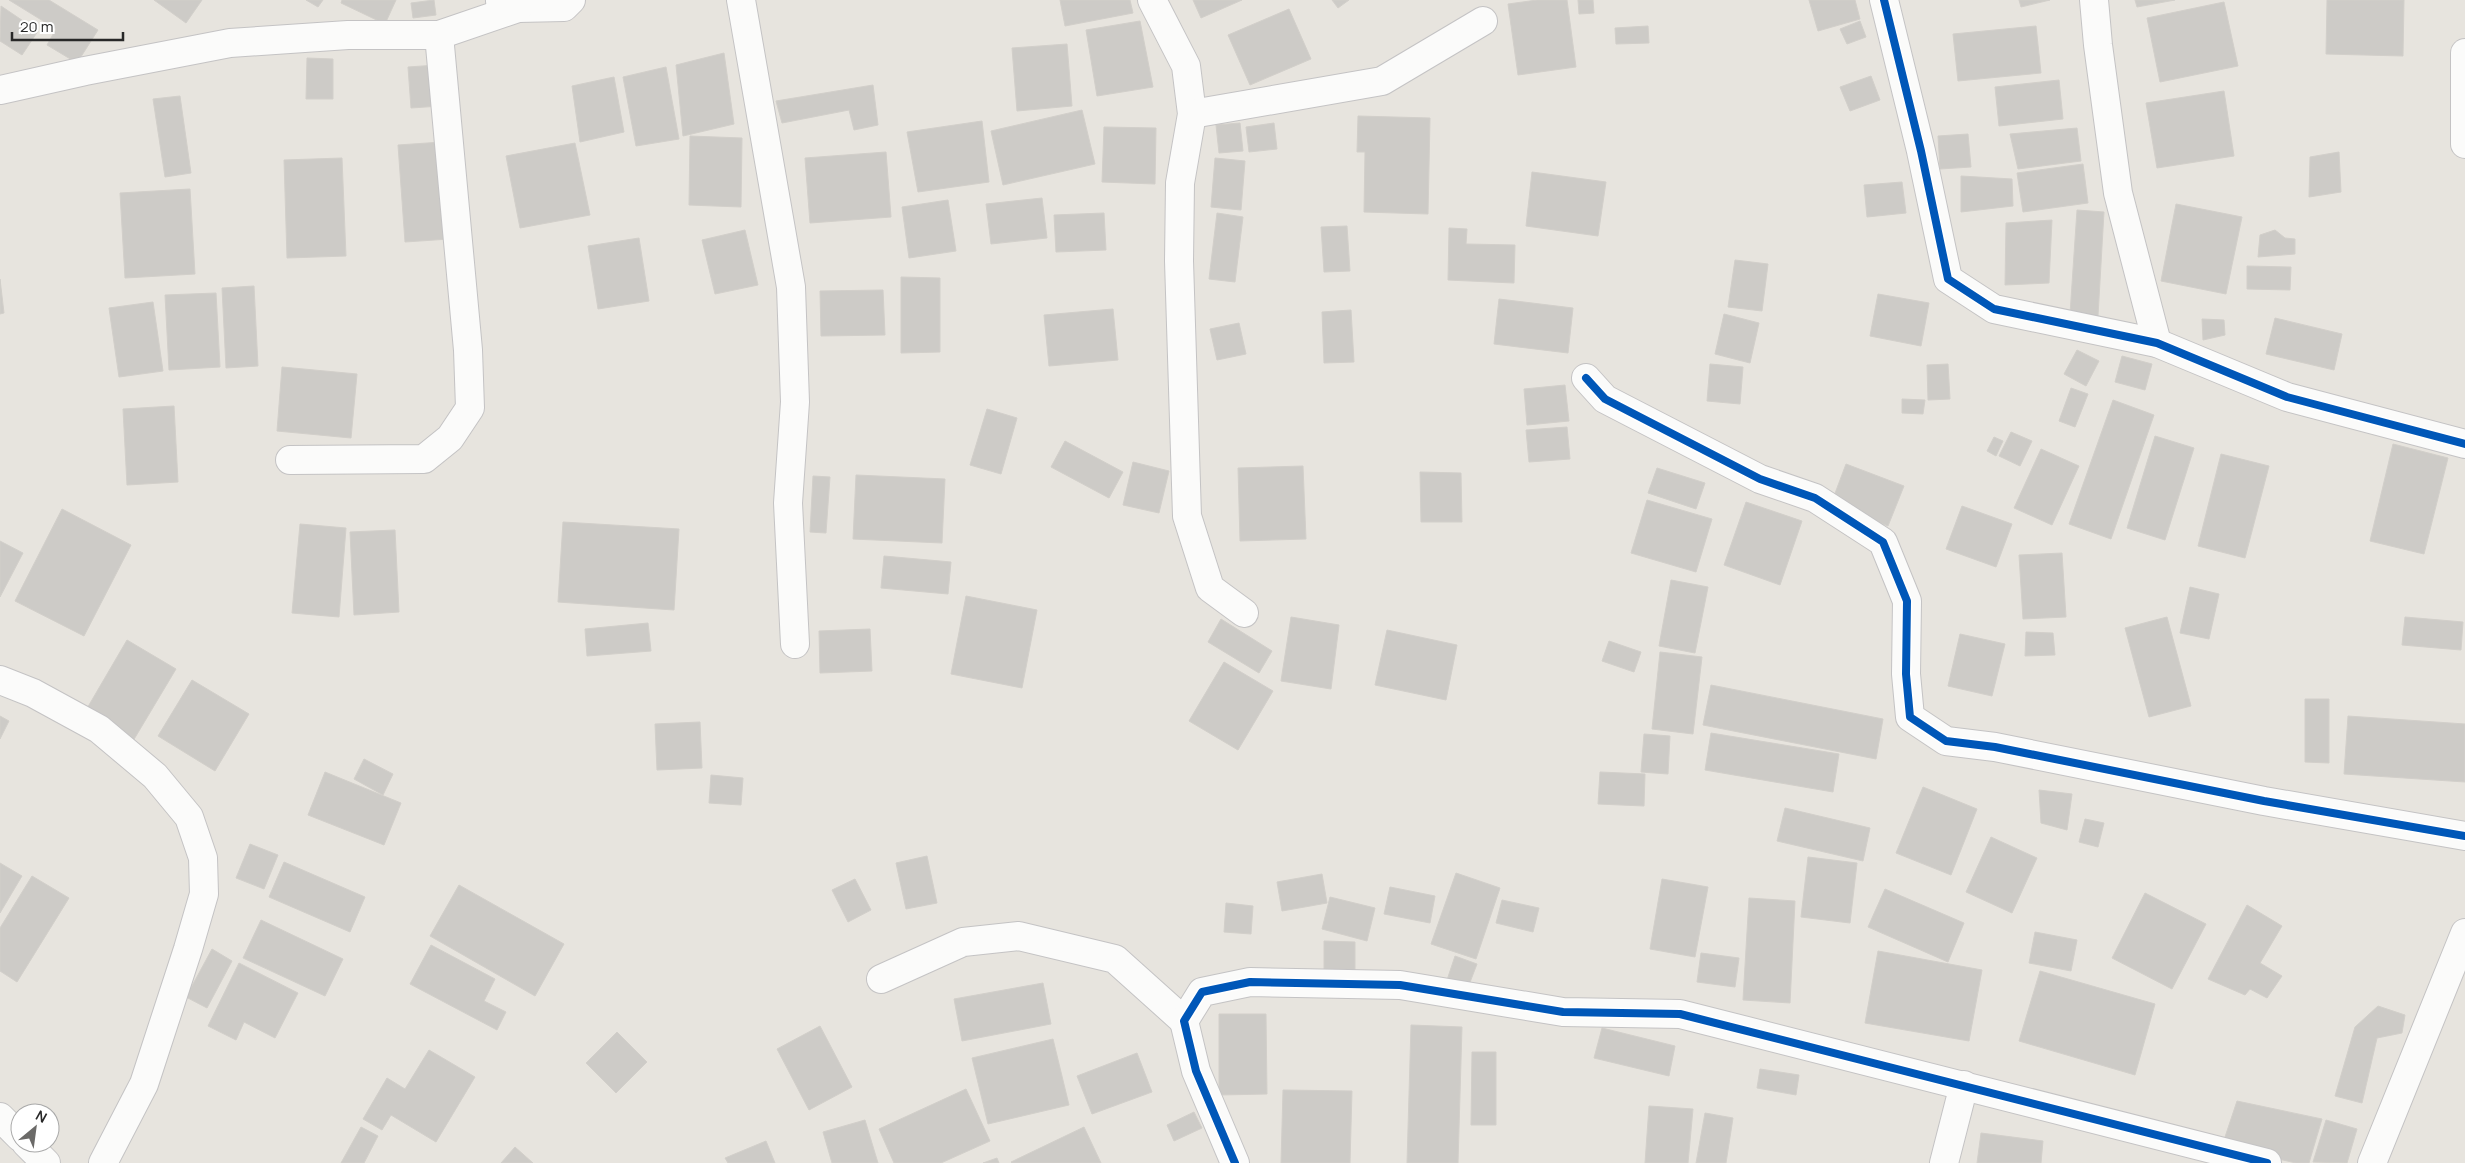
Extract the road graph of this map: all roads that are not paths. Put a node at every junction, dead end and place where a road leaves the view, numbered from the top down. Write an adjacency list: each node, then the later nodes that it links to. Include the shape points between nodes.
1 (570, 0): 7 (street, via 564,7)
2 (736, 0): 3 (street)
3 (742, 0): 19 (street, via 791,287 795,402 788,503)
4 (1152, 0): 12 (street, via 1186,66)
5 (1884, 0): 14 (street, via 1921,150 1948,279 1994,309)
6 (2094, 0): 14 (street, via 2118,193)
7 (508, 4): 9 (street)
8 (1483, 21): 12 (street, via 1382,81)
9 (439, 35): 11 (street, via 348,35 230,43 85,70); 17 (street, via 468,350 470,408 450,438 424,459)
10 (2465, 53): 13 (street)
11 (0, 90)
12 (1192, 114): 18 (street, via 1180,183 1179,261 1187,516 1210,588)
13 (2465, 144)
14 (2157, 343): 16 (street, via 2287,396)
15 (1586, 378): 21 (street, via 1605,399 1760,479 1815,498 1883,542 1907,601 1906,674 1910,717 1946,741 1995,747 2264,801)
16 (2465, 444)
17 (290, 460)
18 (1244, 613)
19 (795, 644)
20 (0, 680): 30 (street, via 32,693 99,729 155,776 189,818 203,858 204,894 186,958 144,1084)
21 (2465, 836)
22 (2465, 934): 34 (street)
23 (881, 979): 24 (street, via 962,942 1019,936 1115,959)
24 (1184, 1021): 25 (street, via 1202,992 1250,982 1400,985 1564,1012 1680,1014); 31 (street, via 1196,1070)
25 (1964, 1086): 32 (street); 33 (street)
26 (0, 1118): 27 (street)
27 (10, 1128)
28 (36, 1153): 29 (street)
29 (46, 1163)
30 (103, 1163)
31 (1235, 1163)
32 (1944, 1163)
33 (2266, 1163)
34 (2372, 1163)

